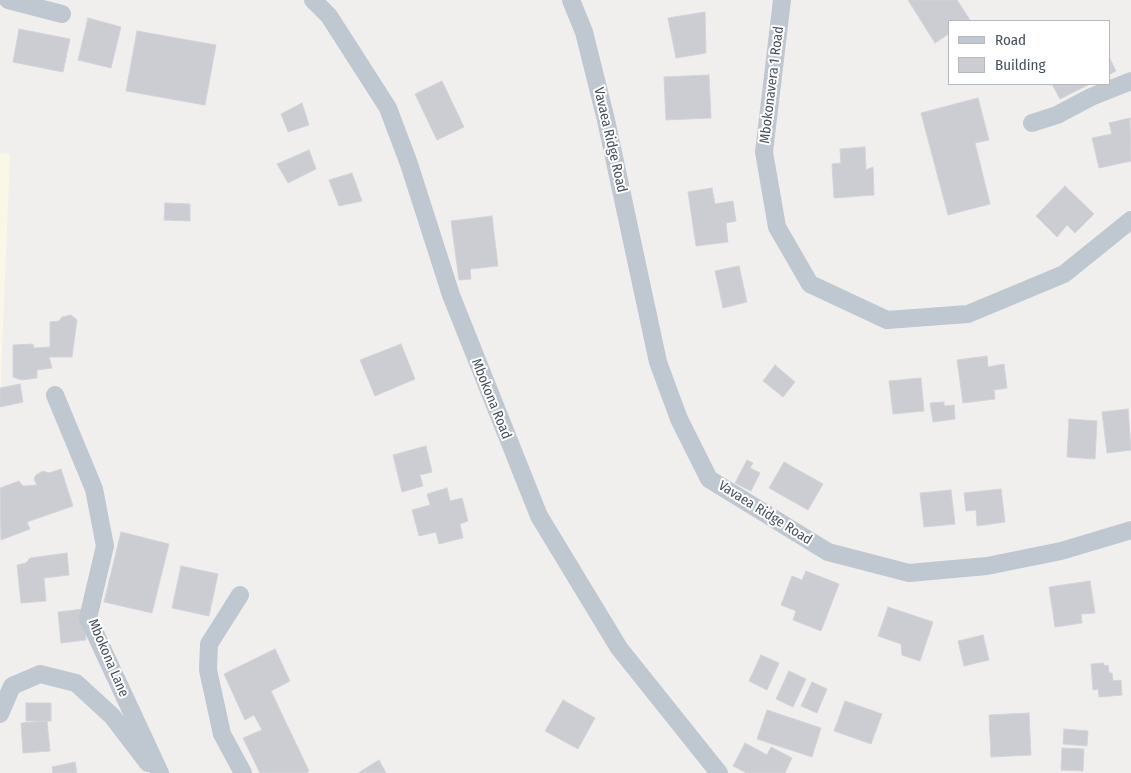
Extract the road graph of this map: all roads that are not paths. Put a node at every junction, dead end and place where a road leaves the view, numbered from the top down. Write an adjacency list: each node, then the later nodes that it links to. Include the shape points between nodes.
1 (8, 0): 5 (street)
2 (313, 0): 16 (street, Mbokona Road, via 328,16 388,108 451,295 539,516 619,648)
3 (571, 0): 10 (street, Vavaea Ridge Road, via 584,32 606,120 658,362 679,419 710,479 828,552 909,573 987,566 1061,551)
4 (782, 0): 8 (street, Mbokonavera 1 Road, via 764,152 777,227 810,284 887,320 968,314 1064,274)
5 (62, 14)
6 (1131, 82): 7 (street)
7 (1032, 123)
8 (1131, 220)
9 (55, 395): 14 (street, Mbokona Lane, via 94,488 105,546 88,618)
10 (1131, 530)
11 (240, 594): 15 (street, via 210,644 208,670 222,734)
12 (0, 714): 13 (street, Mbokona Lane, via 12,686 40,674 76,683 112,716)
13 (156, 773)
14 (160, 773)
15 (243, 773)
16 (719, 773)

